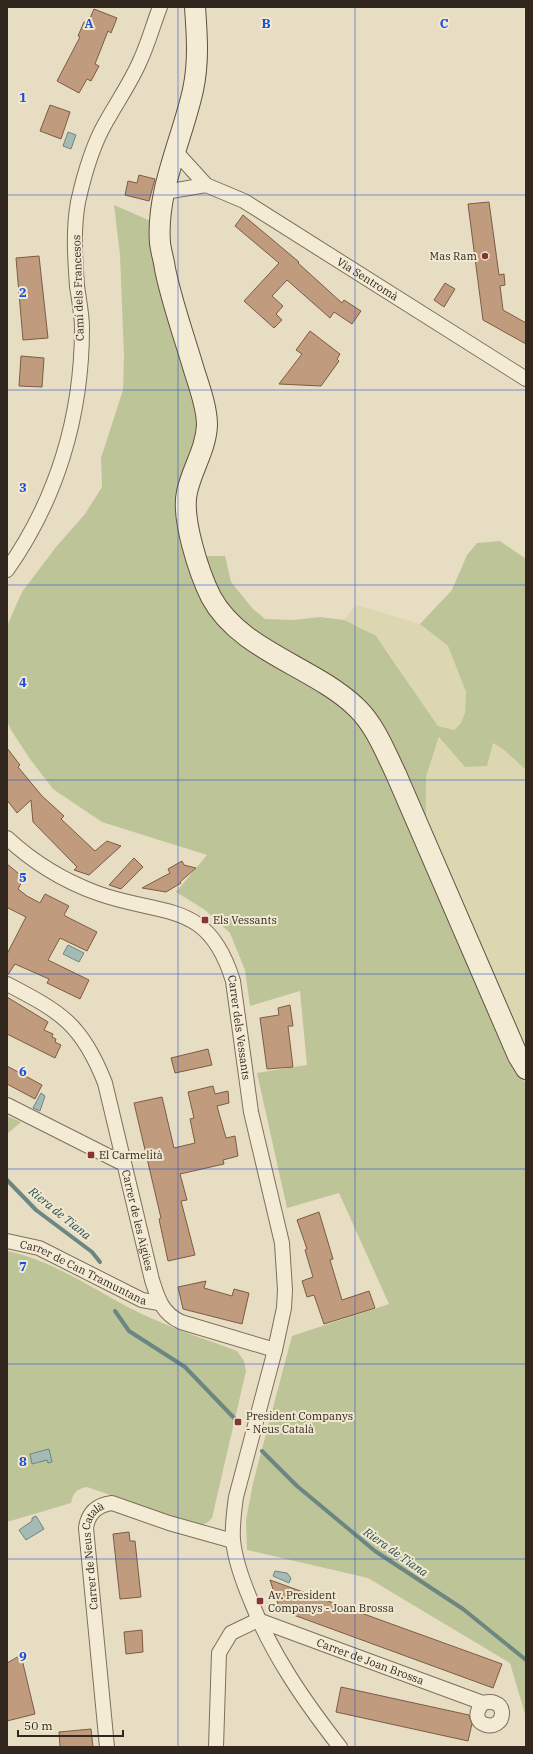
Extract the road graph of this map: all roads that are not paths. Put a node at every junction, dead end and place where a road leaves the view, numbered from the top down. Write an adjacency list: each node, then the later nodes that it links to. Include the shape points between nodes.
1 (160, 7): 7 (street, Camí dels Francesos, via 140,62 105,123 89,161 78,202 74,244 82,327 79,385 70,434 38,520 27,542)
2 (195, 7): 3 (street, via 198,37 193,88)
3 (176, 152): 4 (street, Via Sentromà); 5 (street)
4 (206, 185): 5 (street); 6 (street, Via Sentromà, via 244,201)
5 (165, 192): 10 (street, via 161,206 160,244 171,296 198,384 207,424 203,447 186,493 192,544 202,575 212,598 227,620 250,640 320,679 357,707 376,733)
6 (526, 379)
7 (7, 570)
8 (7, 838): 15 (street, Carrer dels Vessants, via 63,879 98,894 176,912 190,919 210,935 223,953 233,981 253,1120 282,1243 285,1290)
9 (7, 984): 12 (street, Carrer de les Aigües, via 60,1014 86,1042 105,1083)
10 (526, 1070)
11 (7, 1105): 12 (street)
12 (124, 1164): 14 (street, Carrer de les Aigües)
13 (7, 1241): 14 (street, Carrer de Can Tramuntana, via 40,1248 142,1300)
14 (159, 1303): 15 (street, Carrer de les Aigües, via 167,1314 181,1322)
15 (275, 1350): 16 (street, Carrer dels Vessants, via 236,1497)
16 (233, 1541): 17 (street, Carrer dels Vessants, via 243,1582); 19 (street, Carrer de Neus Català, via 169,1523 112,1503 104,1504 93,1511 87,1519)
17 (258, 1620): 18 (street, Carrer de Joan Brossa); 20 (street, via 231,1633 219,1653); 21 (street, Carrer dels Vessants, via 304,1700)
18 (483, 1703)
19 (107, 1747)
20 (216, 1747)
21 (340, 1747)

